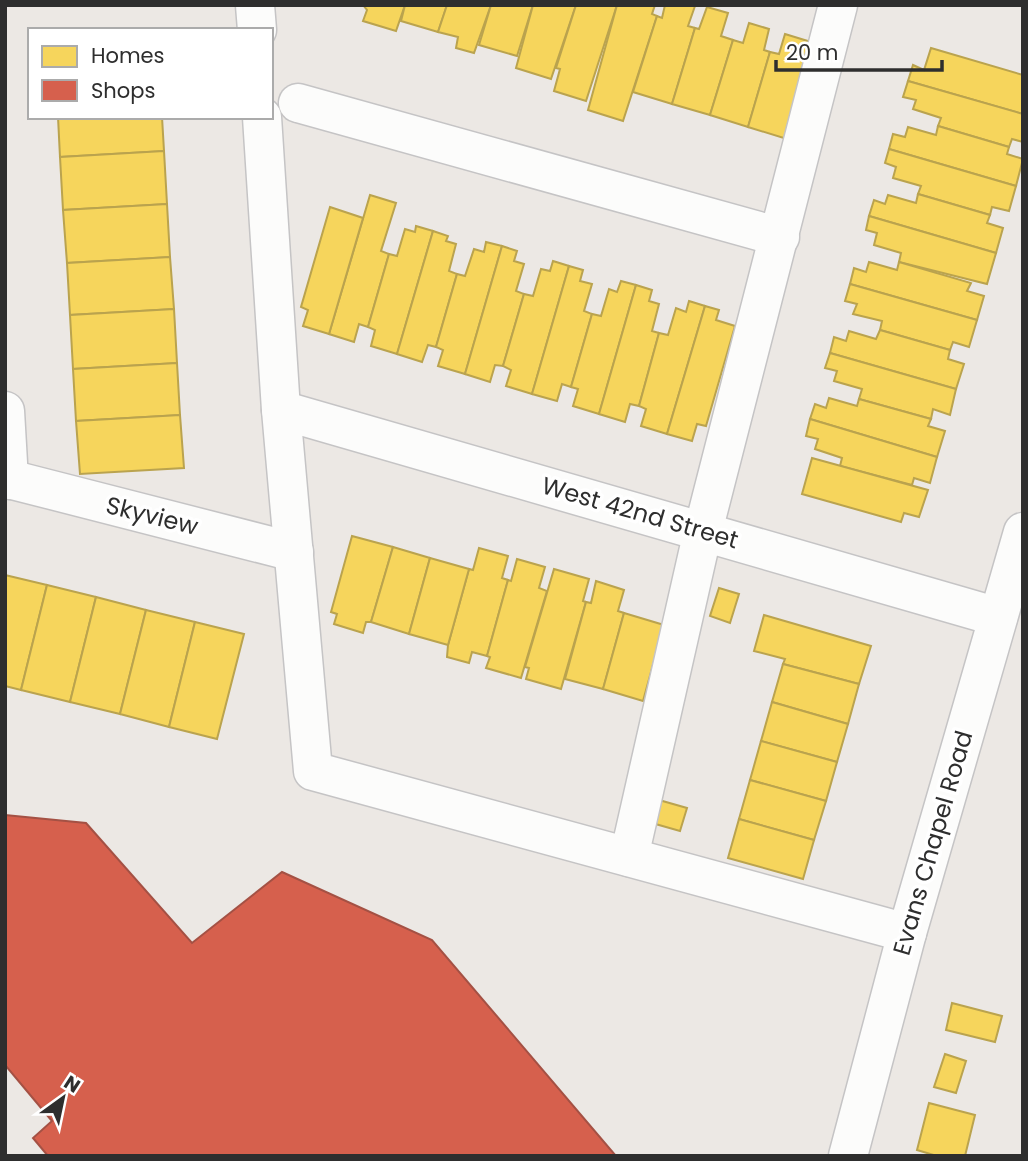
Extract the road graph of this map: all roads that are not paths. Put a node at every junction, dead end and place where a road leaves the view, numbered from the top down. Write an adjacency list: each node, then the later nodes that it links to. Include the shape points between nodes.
1 (255, 5): 3 (street)
2 (838, 5): 6 (street)
3 (257, 28)
4 (298, 103): 6 (street)
5 (262, 119): 7 (street)
6 (780, 237): 10 (street)
7 (281, 410): 10 (street, West 42nd Street); 12 (street)
8 (5, 411): 9 (street, Skyview)
9 (7, 479): 12 (street, Skyview)
10 (703, 531): 13 (street, West 42nd Street); 14 (street)
11 (1023, 532): 13 (street, Evans Chapel Road)
12 (294, 552): 14 (street, via 313,771)
13 (998, 617): 15 (street, Evans Chapel Road)
14 (629, 857): 15 (street)
15 (907, 933): 16 (street, Evans Chapel Road)
16 (848, 1156)

